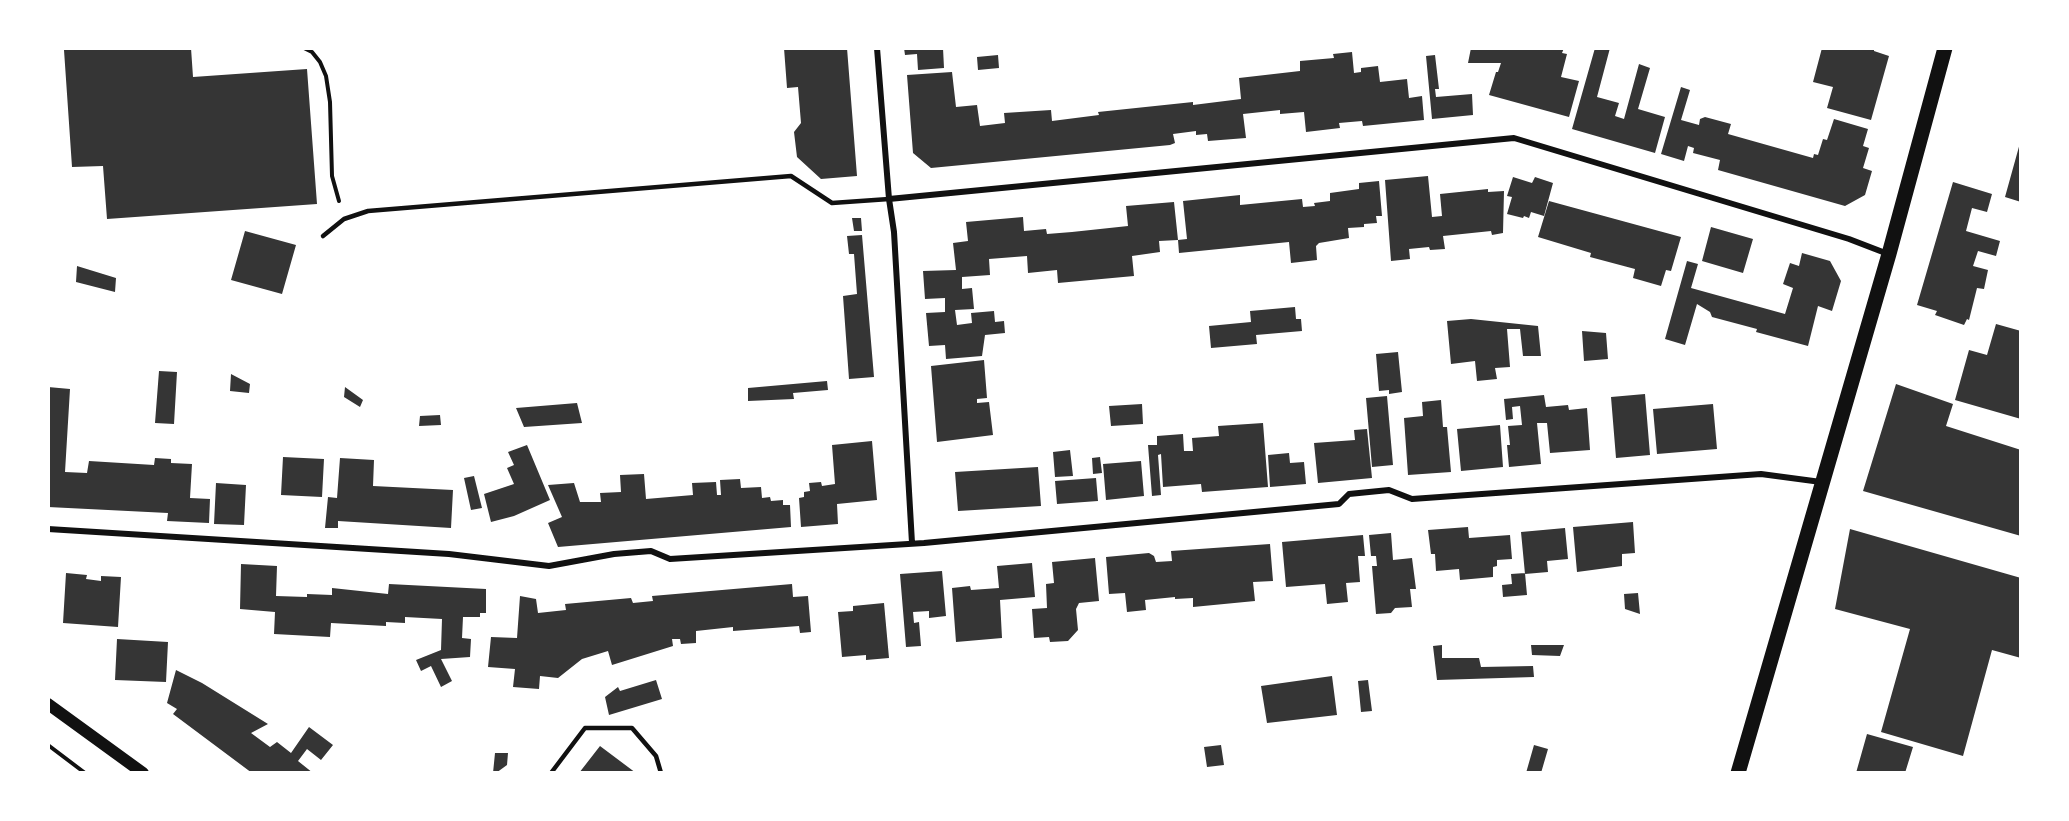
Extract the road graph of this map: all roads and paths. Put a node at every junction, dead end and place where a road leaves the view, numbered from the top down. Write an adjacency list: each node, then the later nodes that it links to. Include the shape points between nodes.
1 (304, 48): 5 (path, via 320,62 326,76 332,176)
2 (877, 48): 4 (street)
3 (1945, 48): 7 (main road)
4 (890, 199): 5 (lane, via 832,203 791,176 368,212); 7 (street, via 1514,138); 10 (street)
5 (344, 219): 6 (lane)
6 (323, 237)
7 (1888, 254): 8 (main road)
8 (1821, 482): 10 (street, via 1761,474 1412,499 1389,490 1348,494 1338,504); 17 (main road)
9 (48, 530): 10 (street, via 449,554 549,566 651,551 670,559)
10 (912, 543)
11 (48, 704): 14 (main road)
12 (48, 746): 13 (path)
13 (85, 773)
14 (143, 773)
15 (550, 773): 16 (lane, via 585,728 632,728 656,756)
16 (662, 773)
17 (1738, 773)

